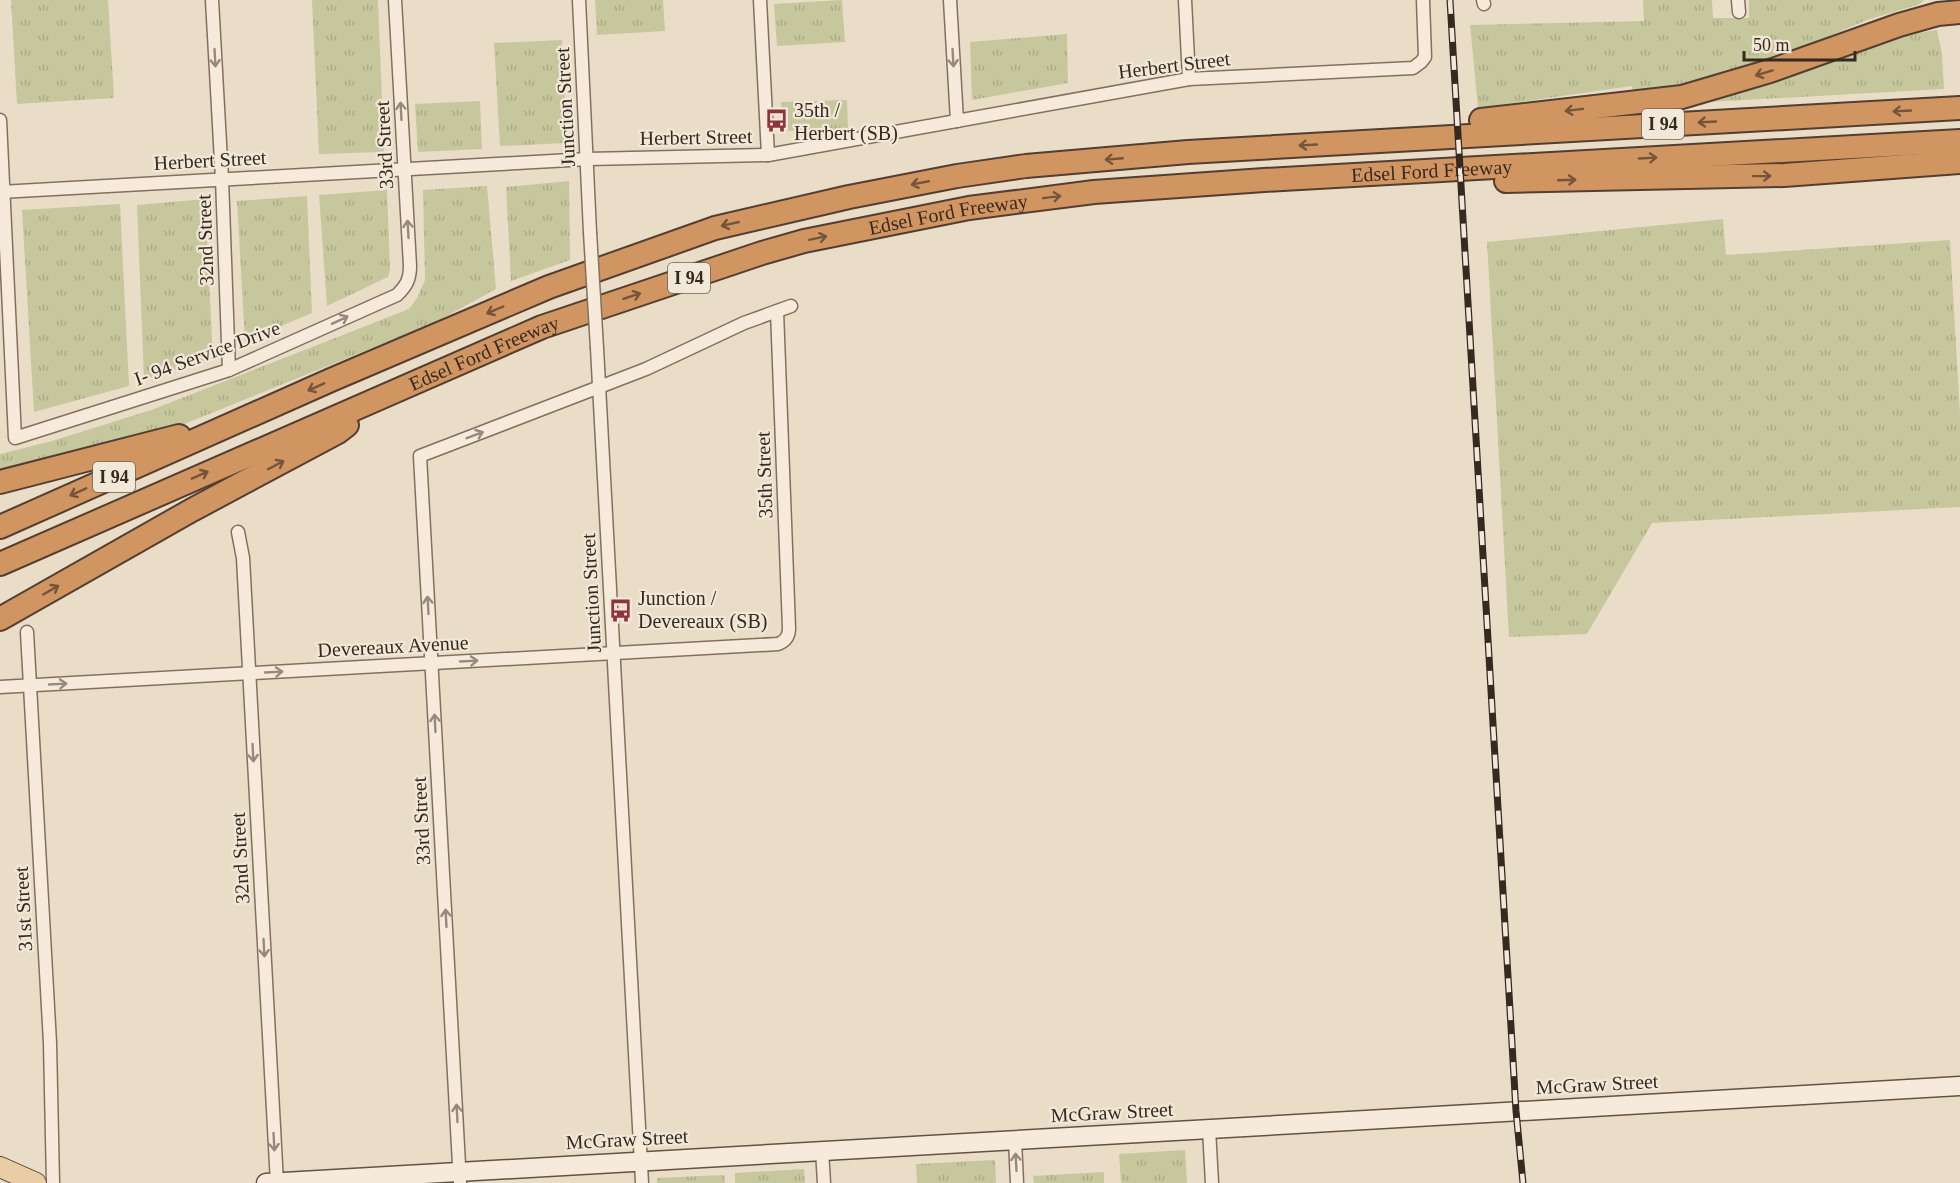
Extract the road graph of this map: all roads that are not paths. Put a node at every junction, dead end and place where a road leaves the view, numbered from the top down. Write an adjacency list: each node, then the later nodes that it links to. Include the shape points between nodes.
1 (212, 0): 20 (street, 32nd Street, one-way to 20)
2 (396, 0): 18 (street, 33rd Street, one-way to 2)
3 (579, 0): 16 (street, Junction Street)
4 (760, 0): 15 (street)
5 (950, 0): 12 (street, one-way to 12)
6 (1185, 0): 9 (street)
7 (1423, 0): 9 (street, Herbert Street, via 1426,51 1422,63 1413,68)
8 (1960, 12): 13 (highway, one-way to 13, via 1899,25 1770,71 1682,97 1416,127)
9 (1189, 79): 12 (street, Herbert Street)
10 (1960, 108): 13 (highway, Edsel Ford Freeway / I 94, one-way to 13)
11 (0, 120): 21 (street)
12 (957, 121): 15 (street, Herbert Street)
13 (1367, 141): 28 (highway, Edsel Ford Freeway / I 94, one-way to 28, via 1015,168 849,197 715,228 549,287)
14 (1960, 141): 19 (highway, Edsel Ford Freeway / I 94, one-way to 14)
15 (768, 155): 16 (street, Herbert Street)
16 (588, 159): 18 (street, Herbert Street); 26 (street, Junction Street, bridge)
17 (1960, 162): 19 (highway, one-way to 17, via 1509,182 1784,176)
18 (405, 169): 20 (street, Herbert Street); 22 (street, 33rd Street, one-way to 18, via 410,277)
19 (1421, 172): 27 (highway, Edsel Ford Freeway / I 94, one-way to 19, via 570,317 804,241 969,208 1094,192)
20 (222, 179): 21 (street, Herbert Street); 25 (street, 32nd Street)
21 (2, 192): 25 (street, I- 94 Service Drive, via 15,438)
22 (405, 286): 25 (street, I- 94 Service Drive, one-way to 22, via 396,295)
23 (791, 306): 24 (street)
24 (777, 310): 26 (street); 35 (street, 35th Street)
25 (229, 370)
26 (600, 386): 36 (street, Junction Street); 37 (street, 33rd Street, one-way to 26, via 420,456)
27 (381, 398): 32 (highway, Edsel Ford Freeway / I 94, one-way to 27); 33 (highway, one-way to 27, via 338,432)
28 (228, 427): 29 (highway); 30 (highway, Edsel Ford Freeway / I 94, one-way to 30)
29 (0, 482)
30 (0, 526)
31 (238, 532): 38 (street, 32nd Street)
32 (0, 564)
33 (0, 619)
34 (27, 632): 39 (street, 31st Street)
35 (787, 638): 36 (street, Devereaux Avenue, via 778,644)
36 (614, 653): 37 (street, Devereaux Avenue, one-way to 36); 45 (street, Junction Street)
37 (432, 663): 38 (street, Devereaux Avenue, one-way to 37); 47 (street, 33rd Street, one-way to 37)
38 (249, 674): 39 (street, Devereaux Avenue, one-way to 38); 50 (street, 32nd Street, one-way to 50)
39 (30, 686): 40 (street, Devereaux Avenue); 49 (street, 31st Street, via 50,1043)
40 (0, 687)
41 (1960, 1086): 42 (street, McGraw Street)
42 (1209, 1129): 43 (street, McGraw Street); 54 (street)
43 (1015, 1140): 44 (street, McGraw Street); 53 (street, one-way to 43)
44 (822, 1150): 45 (street, McGraw Street); 52 (street)
45 (640, 1161): 47 (street, McGraw Street); 51 (street, Junction Street)
46 (0, 1167): 48 (main road)
47 (460, 1177): 50 (street, McGraw Street)
48 (36, 1183)
49 (53, 1183)
50 (273, 1183)
51 (642, 1183)
52 (824, 1183)
53 (1017, 1183)
54 (1212, 1183)

